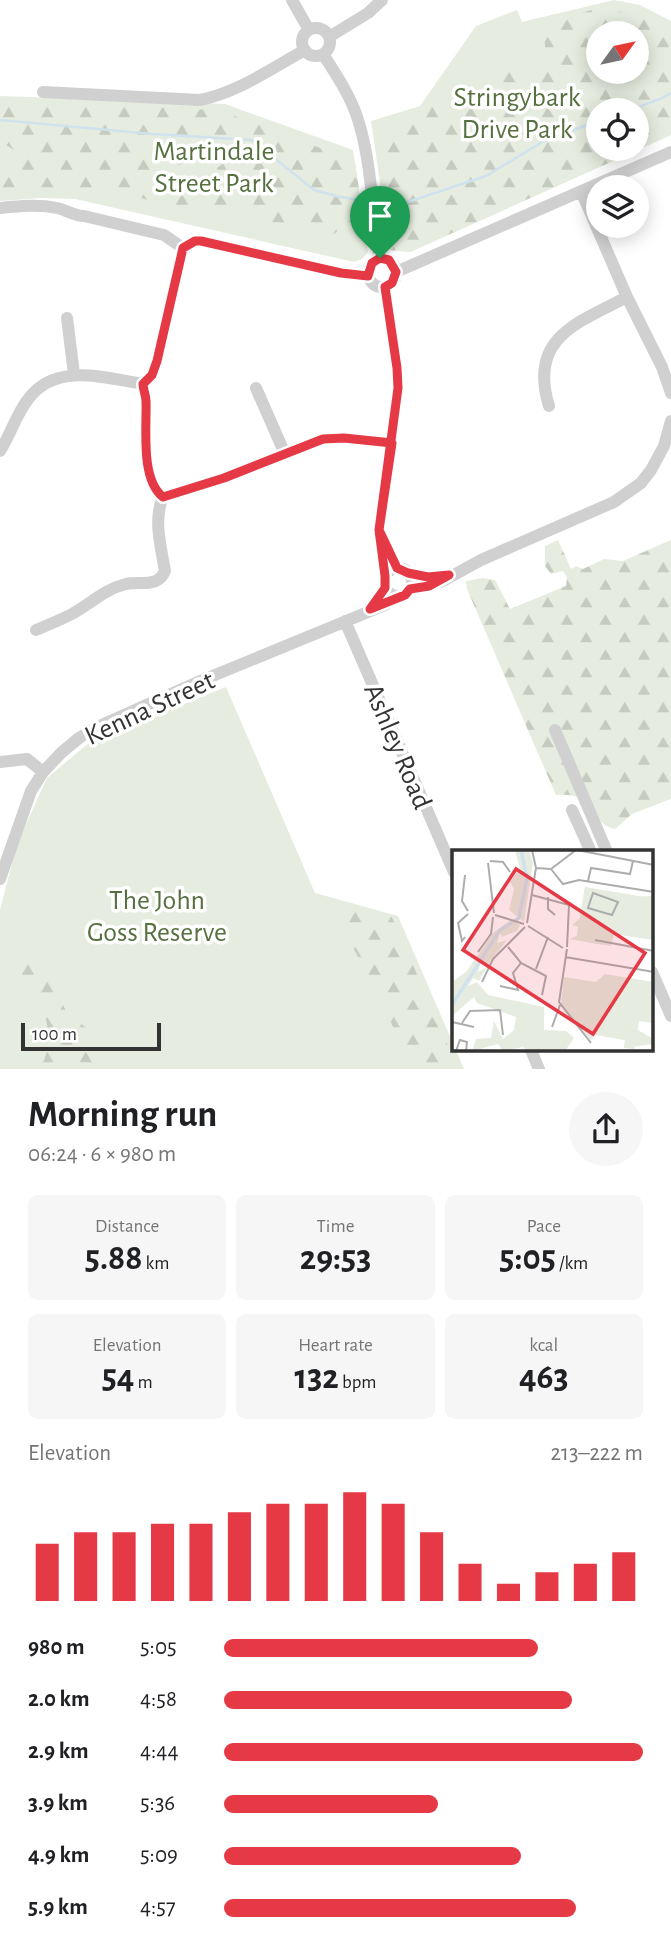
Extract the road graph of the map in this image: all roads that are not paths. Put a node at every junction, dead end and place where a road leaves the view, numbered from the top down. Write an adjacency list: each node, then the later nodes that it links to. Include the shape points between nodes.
1 (292, 0): 3 (street)
2 (382, 0): 4 (street)
3 (309, 30): 4 (street, via 318,28); 5 (street, via 303,39)
4 (329, 37): 6 (street, via 329,49)
5 (305, 50): 6 (street, via 315,56); 7 (street, via 207,99)
6 (323, 54): 12 (street, via 359,122)
7 (43, 92)
8 (671, 152): 9 (street)
9 (581, 191): 13 (street); 16 (street)
10 (0, 208): 11 (street, via 57,208 73,216 164,236)
11 (183, 248): 14 (street, via 201,241); 19 (street, via 157,361)
12 (380, 258): 13 (street, via 389,260); 14 (street, via 372,263)
13 (396, 272): 15 (street)
14 (368, 276): 15 (street, via 376,286)
15 (385, 287): 24 (street, via 398,388)
16 (627, 297): 21 (street); 22 (street, via 556,339 543,373)
17 (67, 318): 18 (street)
18 (74, 374): 19 (street); 25 (street, via 53,380 30,396)
19 (143, 384): 27 (street, via 148,460 153,482)
20 (256, 388): 26 (street)
21 (671, 393)
22 (549, 406)
23 (671, 421): 30 (street, Kenna Street, via 658,460 628,493)
24 (392, 443): 26 (street, via 323,439); 28 (street)
25 (0, 451)
26 (285, 454): 27 (street)
27 (163, 497): 36 (street, via 158,518 162,577 157,582 113,589)
28 (379, 530): 29 (street); 31 (street)
29 (403, 571): 30 (street, Kenna Street, via 428,577); 31 (street, Kenna Street, via 390,570); 32 (street, via 412,581)
30 (449, 575): 32 (street, Kenna Street, via 429,586)
31 (385, 582): 33 (street); 34 (street, Kenna Street)
32 (410, 589): 33 (street, Kenna Street)
33 (396, 597): 34 (street, Kenna Street)
34 (370, 609): 35 (street, Kenna Street)
35 (345, 621): 39 (street, Kenna Street, via 95,728); 43 (street, Ashley Road)
36 (36, 630)
37 (555, 730): 42 (street)
38 (0, 762): 39 (street, via 27,759)
39 (43, 772): 44 (street, Kenna Street, via 24,805)
40 (572, 810): 41 (street)
41 (590, 850)
42 (606, 850)
43 (452, 867)
44 (0, 879)
45 (654, 977): 46 (street)
46 (671, 1016)
47 (532, 1052): 48 (street)
48 (540, 1069)

